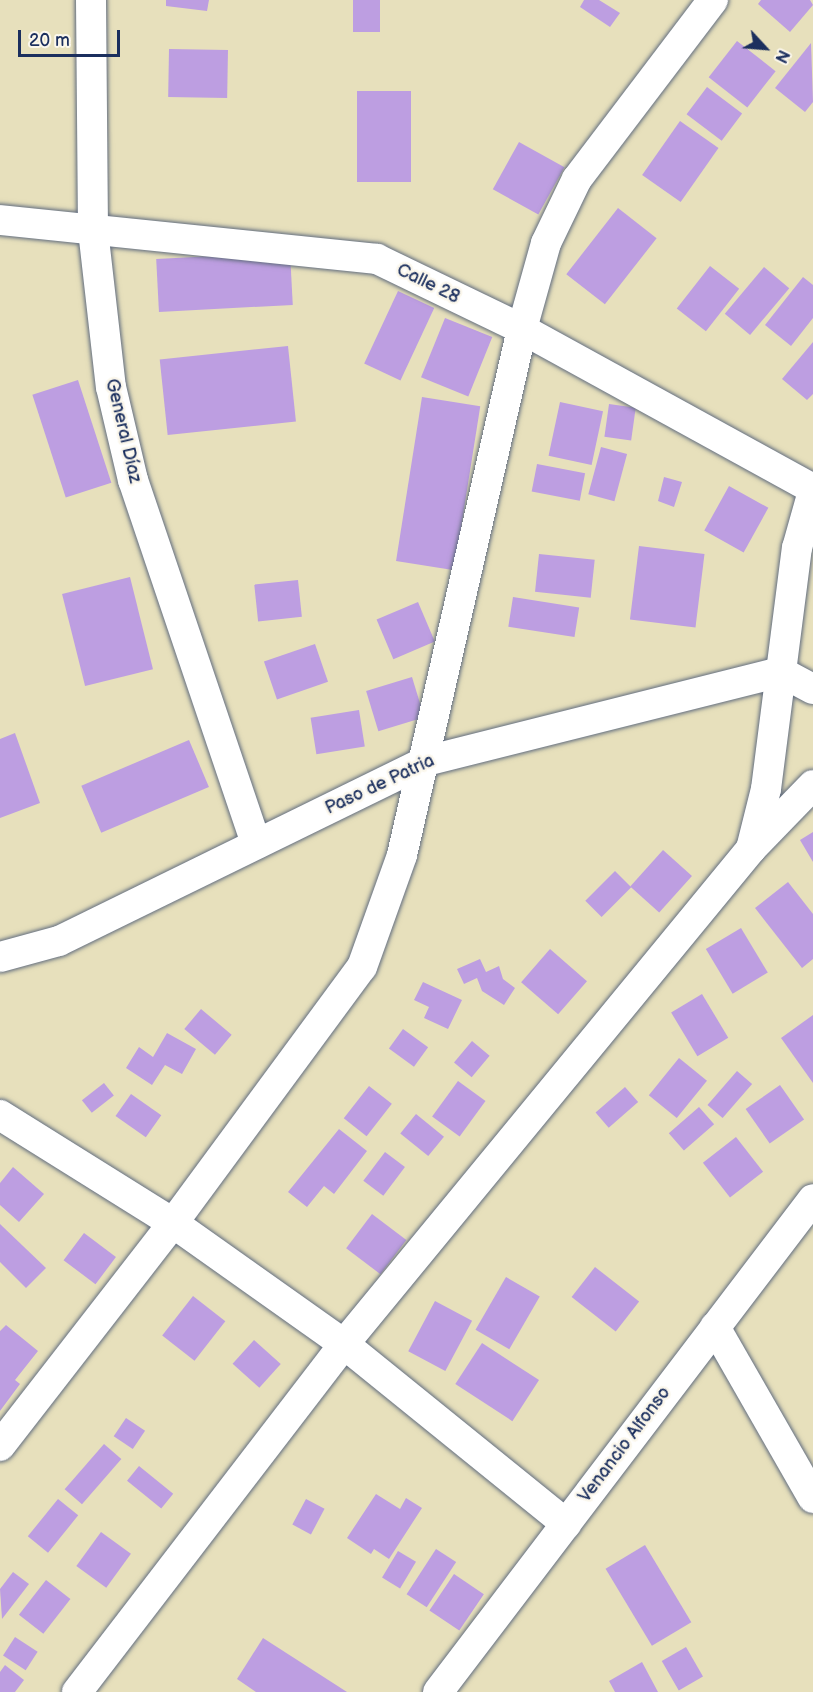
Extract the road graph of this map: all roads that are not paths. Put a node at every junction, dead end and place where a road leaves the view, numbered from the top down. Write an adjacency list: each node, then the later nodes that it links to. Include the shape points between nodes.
1 (91, 0): 4 (street, General Díaz)
2 (713, 0): 5 (street, via 577,179 546,243)
3 (0, 220): 4 (street, Calle 28)
4 (93, 230): 5 (street, Calle 28, via 377,259); 11 (street, General Díaz, via 111,387 133,480)
5 (522, 329): 6 (street, Calle 28); 9 (street)
6 (813, 490): 7 (street, via 797,548)
7 (781, 672): 8 (street); 9 (street, Paso de Patria); 12 (street, via 765,789)
8 (813, 689)
9 (426, 760): 11 (street, Paso de Patria); 16 (street, via 402,855 362,967)
10 (813, 784): 12 (street)
11 (256, 844): 13 (street, Paso de Patria, via 59,941)
12 (751, 849): 18 (street)
13 (0, 957)
14 (0, 1115): 16 (street)
15 (813, 1199): 17 (street, Venancio Alfonso)
16 (173, 1223): 18 (street); 19 (street)
17 (715, 1327): 20 (street); 21 (street, Venancio Alfonso)
18 (344, 1344): 21 (street); 23 (street)
19 (0, 1446)
20 (813, 1498)
21 (566, 1524): 22 (street, Venancio Alfonso)
22 (454, 1685)
23 (77, 1692)

